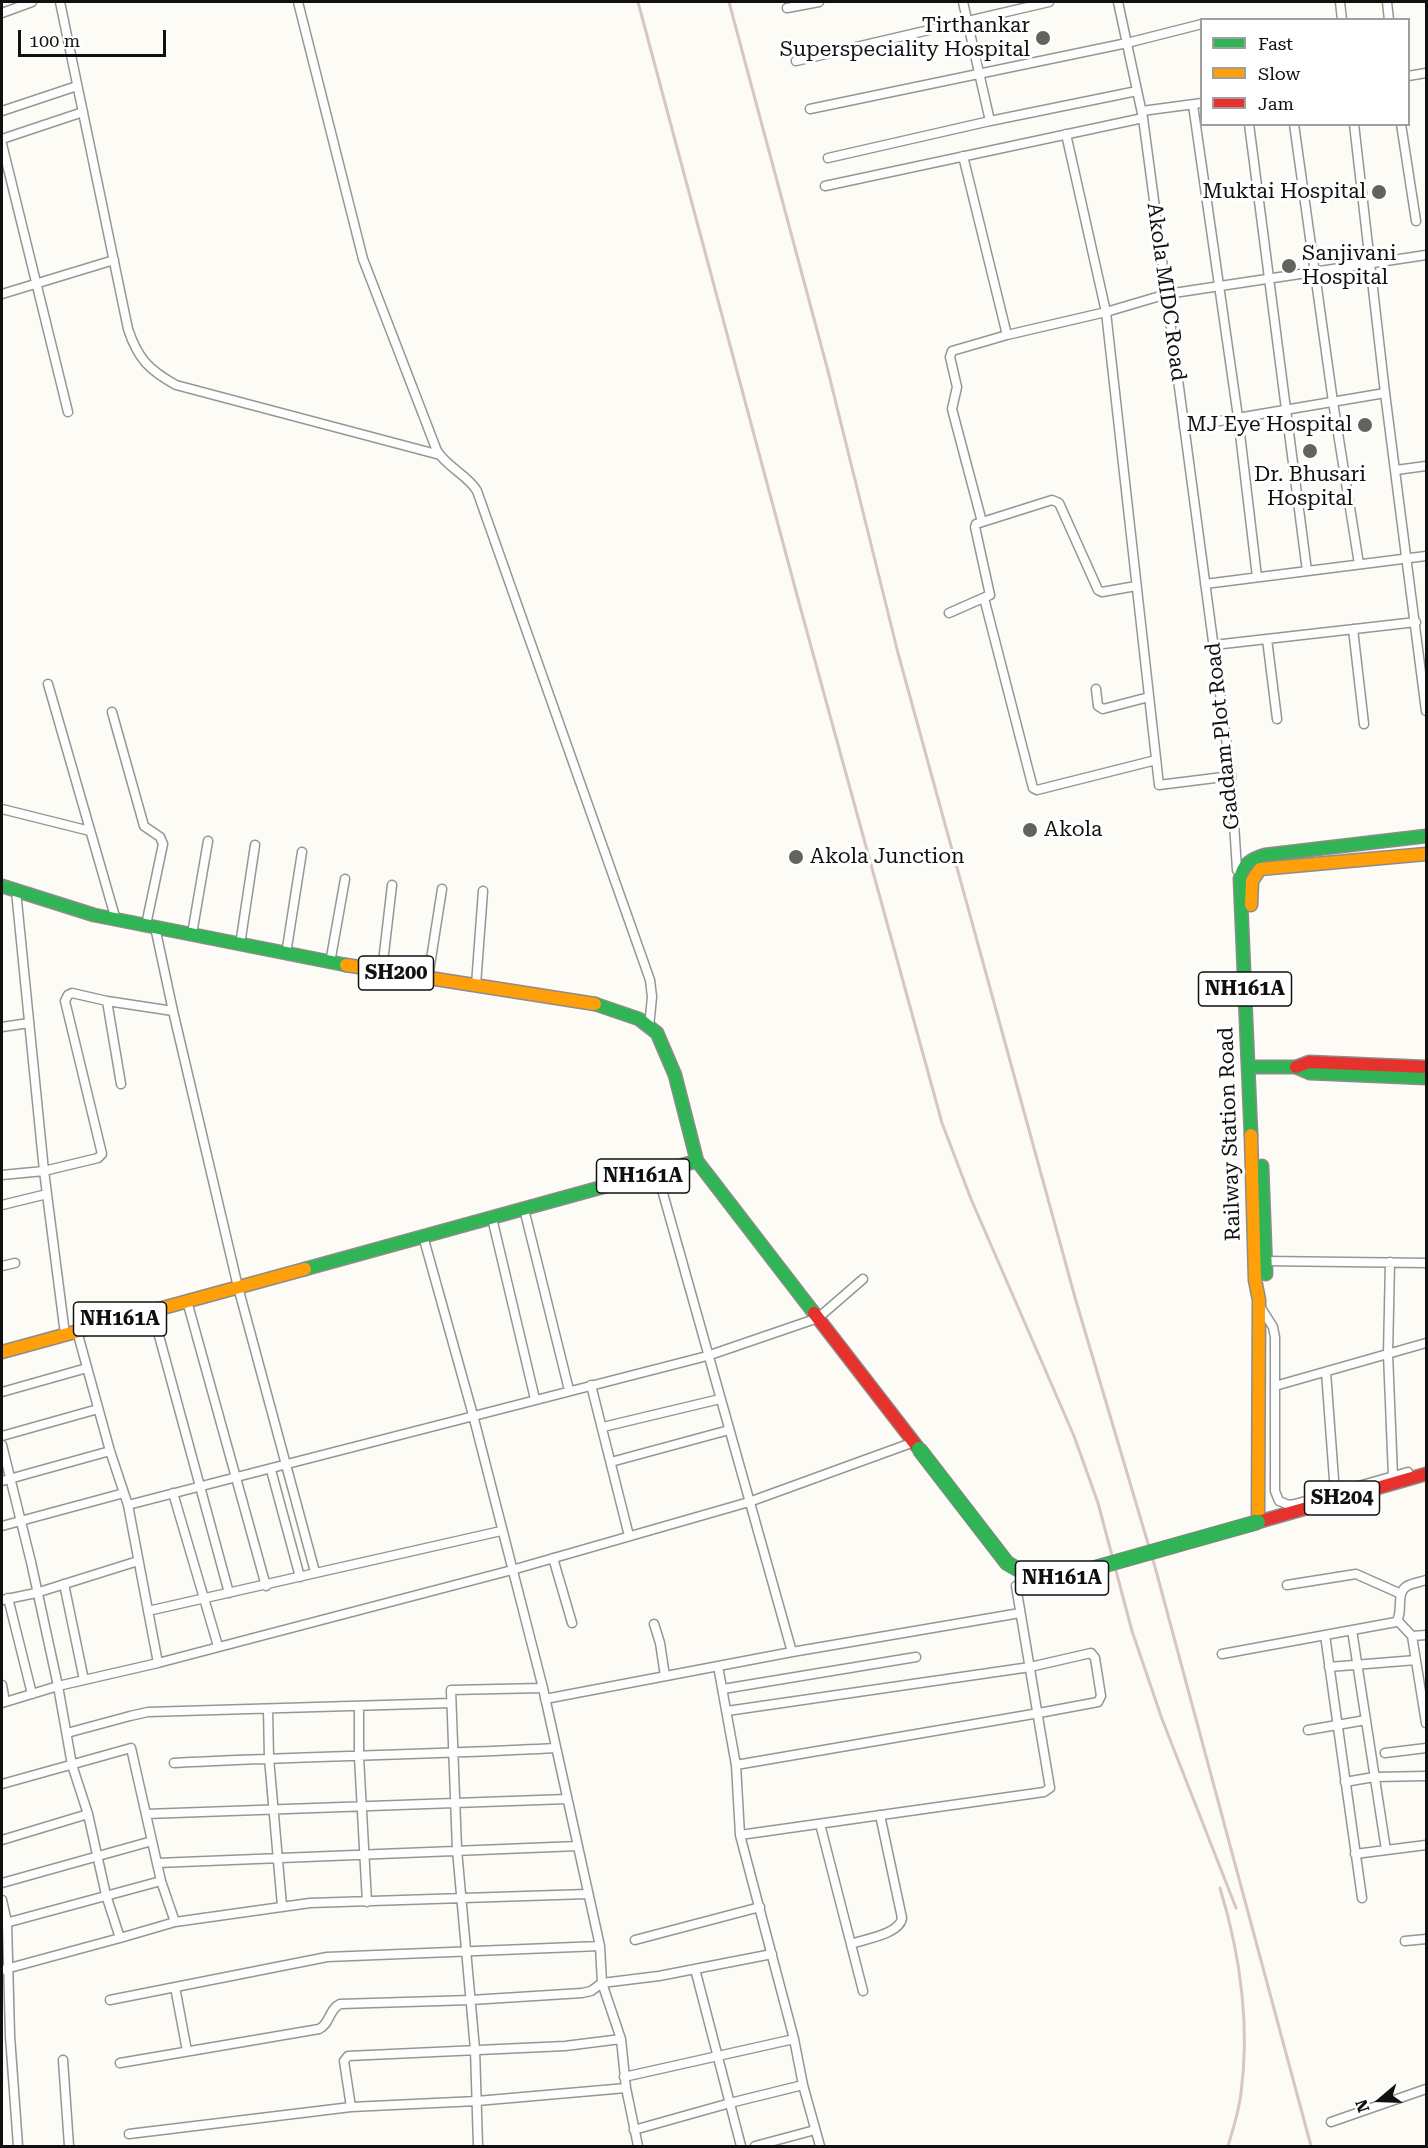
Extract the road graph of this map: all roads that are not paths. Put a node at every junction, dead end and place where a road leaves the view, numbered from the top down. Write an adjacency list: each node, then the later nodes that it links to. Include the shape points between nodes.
1 (32, 2): 11 (street)
2 (60, 2): 21 (street)
3 (298, 2): 56 (street, via 363,259)
4 (819, 2): 10 (street)
5 (963, 2): 14 (street)
6 (1049, 2): 14 (street)
7 (1119, 2): 16 (street, Akola MIDC Road)
8 (1340, 2): 12 (street)
9 (1387, 2): 13 (street)
10 (788, 8)
11 (2, 13)
12 (1342, 18)
13 (1389, 18)
14 (968, 20): 17 (street); 19 (street)
15 (1200, 25): 16 (street)
16 (1127, 43): 19 (street); 22 (street, Akola MIDC Road)
17 (796, 61)
18 (1426, 73): 20 (street)
19 (980, 74): 24 (street); 28 (street)
20 (1410, 76)
21 (77, 86): 25 (street); 26 (street)
22 (1137, 91): 27 (street, Akola MIDC Road); 28 (street)
23 (1197, 104): 27 (street); 45 (street)
24 (810, 109)
25 (2, 110)
26 (83, 112): 34 (street); 40 (street)
27 (1142, 115): 33 (street); 47 (street, Akola MIDC Road)
28 (990, 121): 36 (street)
29 (1248, 126): 43 (street)
30 (1294, 126): 42 (street)
31 (1354, 126): 41 (street)
32 (1401, 126): 38 (street)
33 (1066, 134): 35 (street); 48 (street)
34 (2, 141): 44 (street)
35 (963, 156): 37 (street); 49 (street)
36 (828, 158)
37 (825, 186)
38 (1416, 221)
39 (1426, 255): 41 (street)
40 (114, 260): 44 (street); 56 (street, via 134,347 157,374 176,385)
41 (1370, 263): 42 (street); 50 (street)
42 (1314, 272): 43 (street); 51 (street)
43 (1268, 279): 45 (street); 52 (street)
44 (38, 284): 46 (street); 53 (street)
45 (1218, 286): 47 (street); 54 (street)
46 (2, 294)
47 (1167, 294): 48 (street); 55 (street, Akola MIDC Road)
48 (1106, 312): 49 (street); 66 (street)
49 (1006, 335): 59 (street, via 956,348 950,354 957,387 952,409)
50 (1385, 393): 51 (street); 58 (street)
51 (1333, 402): 52 (street); 62 (street)
52 (1286, 409): 54 (street); 63 (street)
53 (68, 412)
54 (1238, 417): 55 (street); 64 (street)
55 (1185, 427): 65 (street, Akola MIDC Road)
56 (440, 455): 109 (street, via 477,491 650,980)
57 (1426, 466): 58 (street)
58 (1396, 470): 61 (street)
59 (982, 522): 66 (street, via 1055,500 1098,590); 67 (street, via 975,527 990,593)
60 (1426, 556): 61 (street)
61 (1408, 558): 62 (street); 69 (street)
62 (1359, 564): 63 (street)
63 (1307, 571): 64 (street)
64 (1257, 577): 65 (street)
65 (1205, 584): 72 (street, Gaddam Plot Road)
66 (1136, 586): 75 (street)
67 (984, 598): 68 (street); 80 (street, via 1033,788)
68 (949, 613)
69 (1416, 622): 70 (street); 76 (street)
70 (1353, 629): 71 (street); 79 (street)
71 (1267, 639): 72 (street); 78 (street)
72 (1214, 645): 81 (street, Gaddam Plot Road)
73 (48, 684): 83 (street)
74 (1096, 689): 75 (street, via 1098,706 1103,709)
75 (1149, 697): 80 (street)
76 (1426, 711)
77 (112, 712): 97 (street, via 144,826 160,837 163,844)
78 (1277, 719)
79 (1364, 724)
80 (1156, 760): 81 (street, via 1159,785)
81 (1231, 776): 89 (street, Gaddam Plot Road, via 1237,870)
82 (2, 808): 83 (street)
83 (90, 831): 96 (street)
84 (1426, 836): 89 (main road, via 1265,855 1249,861)
85 (208, 840): 98 (street)
86 (255, 844): 99 (street)
87 (302, 852): 100 (street)
88 (1426, 854): 89 (main road, via 1265,868)
89 (1247, 874): 110 (main road, Railway Station Road / NH161A, via 1240,879)
90 (345, 879): 101 (street)
91 (392, 885): 102 (street)
92 (2, 886): 94 (main road, SH200)
93 (442, 889): 103 (street)
94 (16, 891): 96 (main road, SH200); 107 (street)
95 (483, 891): 104 (street)
96 (116, 920): 97 (main road, SH200)
97 (151, 926): 98 (main road, SH200); 106 (street)
98 (192, 934): 99 (main road, SH200)
99 (240, 945): 100 (main road, SH200)
100 (286, 954): 101 (main road, SH200)
101 (330, 963): 102 (main road, SH200)
102 (382, 971): 103 (main road, SH200)
103 (428, 978): 104 (main road, SH200)
104 (476, 985): 109 (main road, SH200, via 602,1005 639,1019)
105 (107, 1001): 106 (street); 114 (street); 116 (street, via 72,993 65,1001 102,1154)
106 (173, 1011): 130 (street)
107 (29, 1023): 108 (street); 116 (street)
108 (2, 1027)
109 (649, 1027): 115 (main road, SH200, via 657,1033 675,1074)
110 (1254, 1067): 111 (main road); 124 (main road, Railway Station Road / NH161A); 132 (main road, Railway Station Road / NH161A)
111 (1296, 1067): 112 (main road, via 1309,1062); 113 (main road, via 1310,1072)
112 (1426, 1067)
113 (1426, 1078)
114 (121, 1084)
115 (697, 1161): 117 (main road, NH161A); 134 (main road, NH161A)
116 (44, 1172): 118 (street); 119 (street)
117 (657, 1172): 121 (main road, NH161A); 139 (street)
118 (2, 1175)
119 (47, 1194): 120 (street); 135 (street)
120 (2, 1205)
121 (525, 1209): 122 (main road, NH161A); 144 (street)
122 (492, 1218): 123 (main road, NH161A); 146 (street)
123 (423, 1236): 130 (main road, NH161A); 149 (street)
124 (1265, 1261): 125 (street); 132 (main road, Railway Station Road / NH161A, via 1266,1280)
125 (1390, 1262): 127 (street); 138 (street)
126 (15, 1263): 128 (street)
127 (1426, 1263)
128 (2, 1266)
129 (863, 1279): 134 (street)
130 (238, 1287): 131 (main road, NH161A); 157 (street)
131 (187, 1301): 133 (main road, NH161A); 162 (street)
132 (1259, 1302): 143 (street, via 1275,1332); 171 (main road, Railway Station Road / NH161A)
133 (152, 1310): 135 (main road, NH161A); 164 (street)
134 (818, 1318): 139 (street); 154 (main road, NH161A)
135 (71, 1333): 137 (main road, NH161A); 140 (street)
136 (1426, 1343): 138 (street)
137 (2, 1352)
138 (1388, 1354): 141 (street); 161 (street)
139 (707, 1356): 142 (street); 147 (street)
140 (87, 1368): 145 (street); 148 (street)
141 (1326, 1372): 143 (street); 167 (street)
142 (591, 1385): 144 (street); 150 (street)
143 (1275, 1386): 167 (street, via 1276,1496 1289,1505)
144 (569, 1390): 146 (street)
145 (2, 1392)
146 (535, 1399): 149 (street)
147 (720, 1399): 150 (street); 151 (street)
148 (98, 1409): 152 (street); 155 (street)
149 (472, 1415): 157 (street); 173 (street)
150 (603, 1427): 156 (street)
151 (729, 1430): 156 (street); 168 (street)
152 (2, 1436)
153 (2, 1445): 163 (street)
154 (917, 1445): 168 (street); 171 (main road, NH161A, bridge, via 1007,1563 1038,1580 1052,1580)
155 (110, 1451): 163 (street); 165 (street)
156 (611, 1462): 174 (street)
157 (286, 1466): 159 (street); 178 (street)
158 (1426, 1468): 161 (street)
159 (271, 1470): 162 (street); 179 (street)
160 (1426, 1474): 171 (main road, SH204)
161 (1393, 1476): 167 (street)
162 (236, 1477): 164 (street); 183 (street)
163 (6, 1480): 170 (street)
164 (199, 1487): 166 (street); 186 (street)
165 (124, 1493): 169 (street); 170 (street)
166 (173, 1493): 169 (street); 188 (street)
167 (1335, 1493)
168 (749, 1503): 174 (street); 200 (street)
169 (128, 1505): 176 (street)
170 (21, 1521): 172 (street); 185 (street)
171 (1258, 1522)
172 (2, 1526)
173 (501, 1530): 177 (street); 178 (street)
174 (629, 1536): 175 (street)
175 (553, 1558): 177 (street); 193 (street)
176 (138, 1561): 181 (street); 190 (street)
177 (512, 1570): 199 (street); 213 (street)
178 (315, 1572): 179 (street)
179 (300, 1576): 183 (street)
180 (1426, 1580): 187 (street, via 1407,1586)
181 (64, 1584): 185 (street); 210 (street)
182 (1287, 1585): 187 (street, via 1356,1574)
183 (266, 1586): 186 (street)
184 (1016, 1586): 191 (street)
185 (36, 1593): 189 (street); 212 (street)
186 (229, 1593): 188 (street)
187 (1401, 1594): 192 (street)
188 (204, 1598): 190 (street); 199 (street)
189 (5, 1599): 215 (street)
190 (148, 1611): 204 (street)
191 (1020, 1613): 200 (street); 207 (street)
192 (1398, 1621): 195 (street); 198 (street)
193 (572, 1623)
194 (654, 1624): 209 (street)
195 (1352, 1630): 196 (street); 205 (street)
196 (1325, 1635): 201 (street); 208 (street)
197 (1426, 1635): 198 (street)
198 (1412, 1636): 203 (street)
199 (218, 1646): 204 (street)
200 (792, 1652): 206 (street)
201 (1222, 1654)
202 (916, 1657): 214 (street)
203 (1416, 1660): 205 (street); 224 (street)
204 (158, 1663): 210 (street)
205 (1357, 1664): 208 (street); 223 (street)
206 (718, 1666): 209 (street); 214 (street)
207 (1030, 1666): 221 (street); 222 (street); 222 (street, via 1091,1653 1095,1658 1101,1696 1098,1702)
208 (1329, 1667): 225 (street)
209 (665, 1676): 216 (street)
210 (84, 1680): 212 (street)
211 (2, 1685): 217 (street)
212 (58, 1686): 215 (street); 227 (street)
213 (543, 1688): 216 (street); 218 (street, via 451,1690)
214 (723, 1689): 221 (street)
215 (32, 1694): 217 (street)
216 (545, 1699): 228 (street)
217 (3, 1702)
218 (451, 1703): 219 (street); 231 (street)
219 (358, 1706): 220 (street); 232 (street)
220 (268, 1709): 227 (street, via 139,1713); 233 (street)
221 (727, 1711): 236 (street)
222 (1039, 1713): 236 (street); 247 (street, via 1051,1783 1048,1790)
223 (1366, 1720): 225 (street); 238 (street)
224 (1426, 1723)
225 (1337, 1724): 226 (street); 239 (street)
226 (1308, 1730)
227 (67, 1733): 235 (street)
228 (555, 1748): 231 (street); 241 (street)
229 (1426, 1748): 230 (street)
230 (1385, 1753)
231 (453, 1754): 232 (street); 242 (street)
232 (359, 1756): 233 (street); 243 (street)
233 (269, 1758): 234 (street); 244 (street)
234 (174, 1763)
235 (72, 1765): 240 (street); 245 (street); 246 (street, via 131,1748)
236 (736, 1765): 249 (street)
237 (1426, 1776): 238 (street)
238 (1374, 1777): 239 (street); 255 (street)
239 (1345, 1782): 256 (street)
240 (2, 1784)
241 (567, 1798): 242 (street); 253 (street)
242 (455, 1802): 243 (street); 254 (street)
243 (362, 1806): 244 (street); 257 (street)
244 (274, 1810): 246 (street); 259 (street)
245 (88, 1814): 250 (street); 258 (street)
246 (146, 1814): 251 (street)
247 (880, 1815): 248 (street); 277 (street, via 902,1923 896,1929)
248 (820, 1824): 249 (street); 277 (street)
249 (740, 1835): 270 (street)
250 (2, 1840)
251 (152, 1842): 258 (street); 260 (street)
252 (1426, 1845): 255 (street)
253 (578, 1846): 254 (street); 263 (street)
254 (457, 1850): 257 (street); 266 (street)
255 (1386, 1850): 256 (street)
256 (1355, 1854): 265 (street)
257 (365, 1855): 259 (street); 268 (street)
258 (98, 1857): 262 (street); 264 (street)
259 (277, 1858): 260 (street); 269 (street)
260 (157, 1863): 261 (street)
261 (161, 1881): 264 (street); 271 (street)
262 (2, 1883)
263 (587, 1894): 266 (street); 278 (street)
264 (106, 1895): 272 (street); 273 (street)
265 (1362, 1898)
266 (460, 1899): 268 (street); 279 (street)
267 (2, 1900): 272 (street)
268 (367, 1902): 269 (street)
269 (282, 1906): 271 (street)
270 (760, 1907): 274 (street); 280 (street)
271 (175, 1922): 273 (street)
272 (4, 1923): 281 (street)
273 (120, 1938): 281 (street)
274 (634, 1940)
275 (1426, 1940): 276 (street)
276 (1405, 1941)
277 (850, 1944): 285 (street)
278 (600, 1946): 279 (street); 283 (street)
279 (467, 1951): 284 (street, via 327,1957); 287 (street)
280 (772, 1954): 282 (street); 290 (street)
281 (5, 1968): 288 (street)
282 (695, 1969): 283 (street); 293 (street)
283 (602, 1983): 287 (street, via 582,1993); 289 (street)
284 (175, 1987): 286 (street); 292 (street)
285 (862, 1991)
286 (110, 2000)
287 (471, 2000): 291 (street); 292 (street, via 340,2004 318,2029)
288 (6, 2036): 307 (street)
289 (621, 2039): 291 (street, via 565,2046); 296 (street)
290 (794, 2039): 293 (street); 297 (street)
291 (475, 2049): 300 (street); 302 (street, via 348,2056 344,2061)
292 (187, 2051): 295 (street)
293 (716, 2056): 296 (street); 301 (street)
294 (63, 2060): 308 (street)
295 (120, 2063)
296 (624, 2077): 298 (street)
297 (803, 2085): 301 (street); 305 (street)
298 (626, 2088): 300 (street); 304 (street)
299 (1426, 2089): 303 (street)
300 (477, 2101): 302 (street); 309 (street)
301 (730, 2103): 304 (street); 311 (street)
302 (351, 2107): 306 (street)
303 (1331, 2122)
304 (634, 2130): 310 (street)
305 (816, 2130): 312 (street); 313 (street)
306 (129, 2134)
307 (18, 2146)
308 (69, 2146)
309 (478, 2146)
310 (638, 2146)
311 (741, 2146)
312 (755, 2146)
313 (820, 2146)

